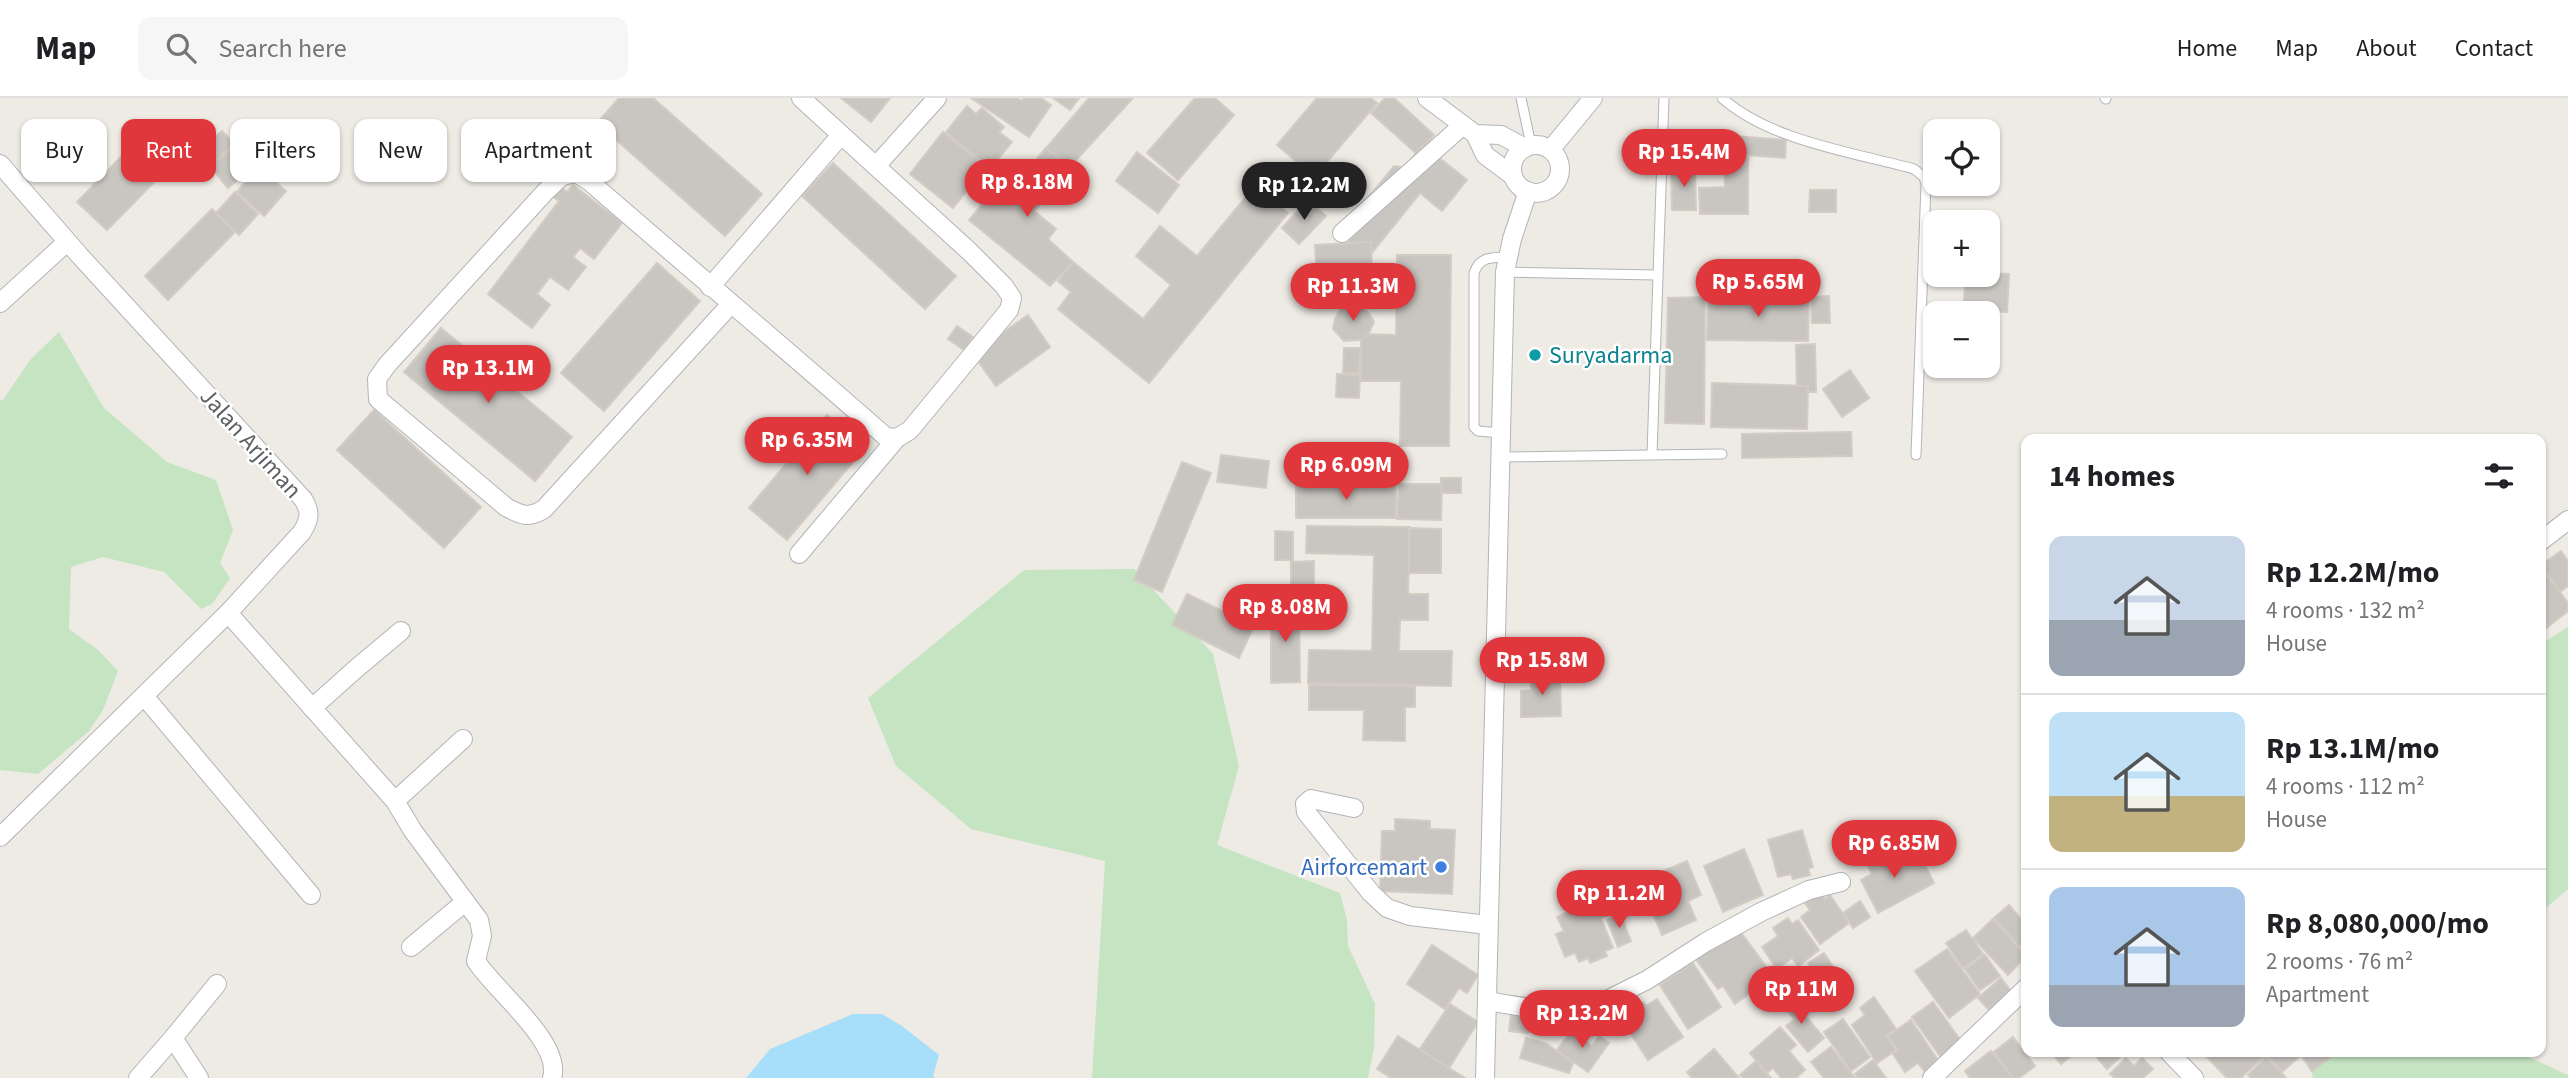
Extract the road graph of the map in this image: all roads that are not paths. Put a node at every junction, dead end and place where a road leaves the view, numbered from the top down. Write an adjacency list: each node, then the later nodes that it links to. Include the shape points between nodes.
1 (801, 98): 9 (street)
2 (937, 98): 13 (street)
3 (1427, 98): 8 (street)
4 (1521, 98): 10 (lane)
5 (1593, 98): 11 (street)
6 (1664, 98): 19 (lane)
7 (1722, 98): 27 (lane, via 1763,126 1786,135 1914,169 1924,177)
8 (1469, 129): 10 (street); 14 (street, via 1485,155); 16 (street)
9 (841, 135): 13 (street); 20 (street)
10 (1528, 147): 11 (street, via 1539,144); 14 (street, via 1515,156)
11 (1551, 149): 15 (street, via 1560,163 1558,180 1545,191)
12 (0, 164): 17 (street, Jalan Arjiman)
13 (876, 166): 24 (street, via 970,252 1012,298 1009,310 910,430)
14 (1513, 176): 15 (street)
15 (1528, 191): 18 (street)
16 (1342, 233)
17 (68, 242): 21 (street); 32 (street, Jalan Arjiman, via 310,510 302,532)
18 (1506, 264): 19 (lane); 23 (street); 23 (lane, via 1483,259 1474,273 1474,427)
19 (1656, 275): 25 (lane)
20 (710, 287): 22 (street); 22 (street, via 589,181 576,173 562,176 387,365 377,379 377,399 506,507 532,517)
21 (0, 303)
22 (731, 304): 24 (street, via 886,438)
23 (1501, 433): 28 (street)
24 (897, 438): 31 (street)
25 (1652, 454): 26 (lane); 28 (lane)
26 (1722, 454)
27 (1916, 455)
28 (1500, 457): 43 (street)
29 (2568, 520): 30 (street)
30 (2546, 537)
31 (799, 554)
32 (228, 613): 34 (street, Jalan Arjiman); 35 (street)
33 (401, 631): 35 (street)
34 (144, 696): 39 (street, Jalan Arjiman); 41 (street)
35 (312, 708): 37 (street)
36 (463, 739): 37 (street)
37 (395, 802): 42 (street)
38 (1354, 808): 43 (street, via 1311,799 1304,804 1387,908 1410,916)
39 (0, 837)
40 (1841, 882): 47 (street, via 1809,890 1761,912 1636,986 1578,1013 1549,1013)
41 (311, 895)
42 (465, 902): 44 (street); 52 (street, via 482,928 476,961 548,1051)
43 (1488, 925): 47 (street)
44 (411, 947)
45 (217, 984): 48 (street)
46 (2021, 993): 54 (street)
47 (1487, 1001): 53 (street)
48 (173, 1038): 50 (street); 51 (street)
49 (2174, 1057): 55 (street)
50 (138, 1078)
51 (199, 1078)
52 (552, 1078)
53 (1485, 1078)
54 (1932, 1078)
55 (2194, 1078)

